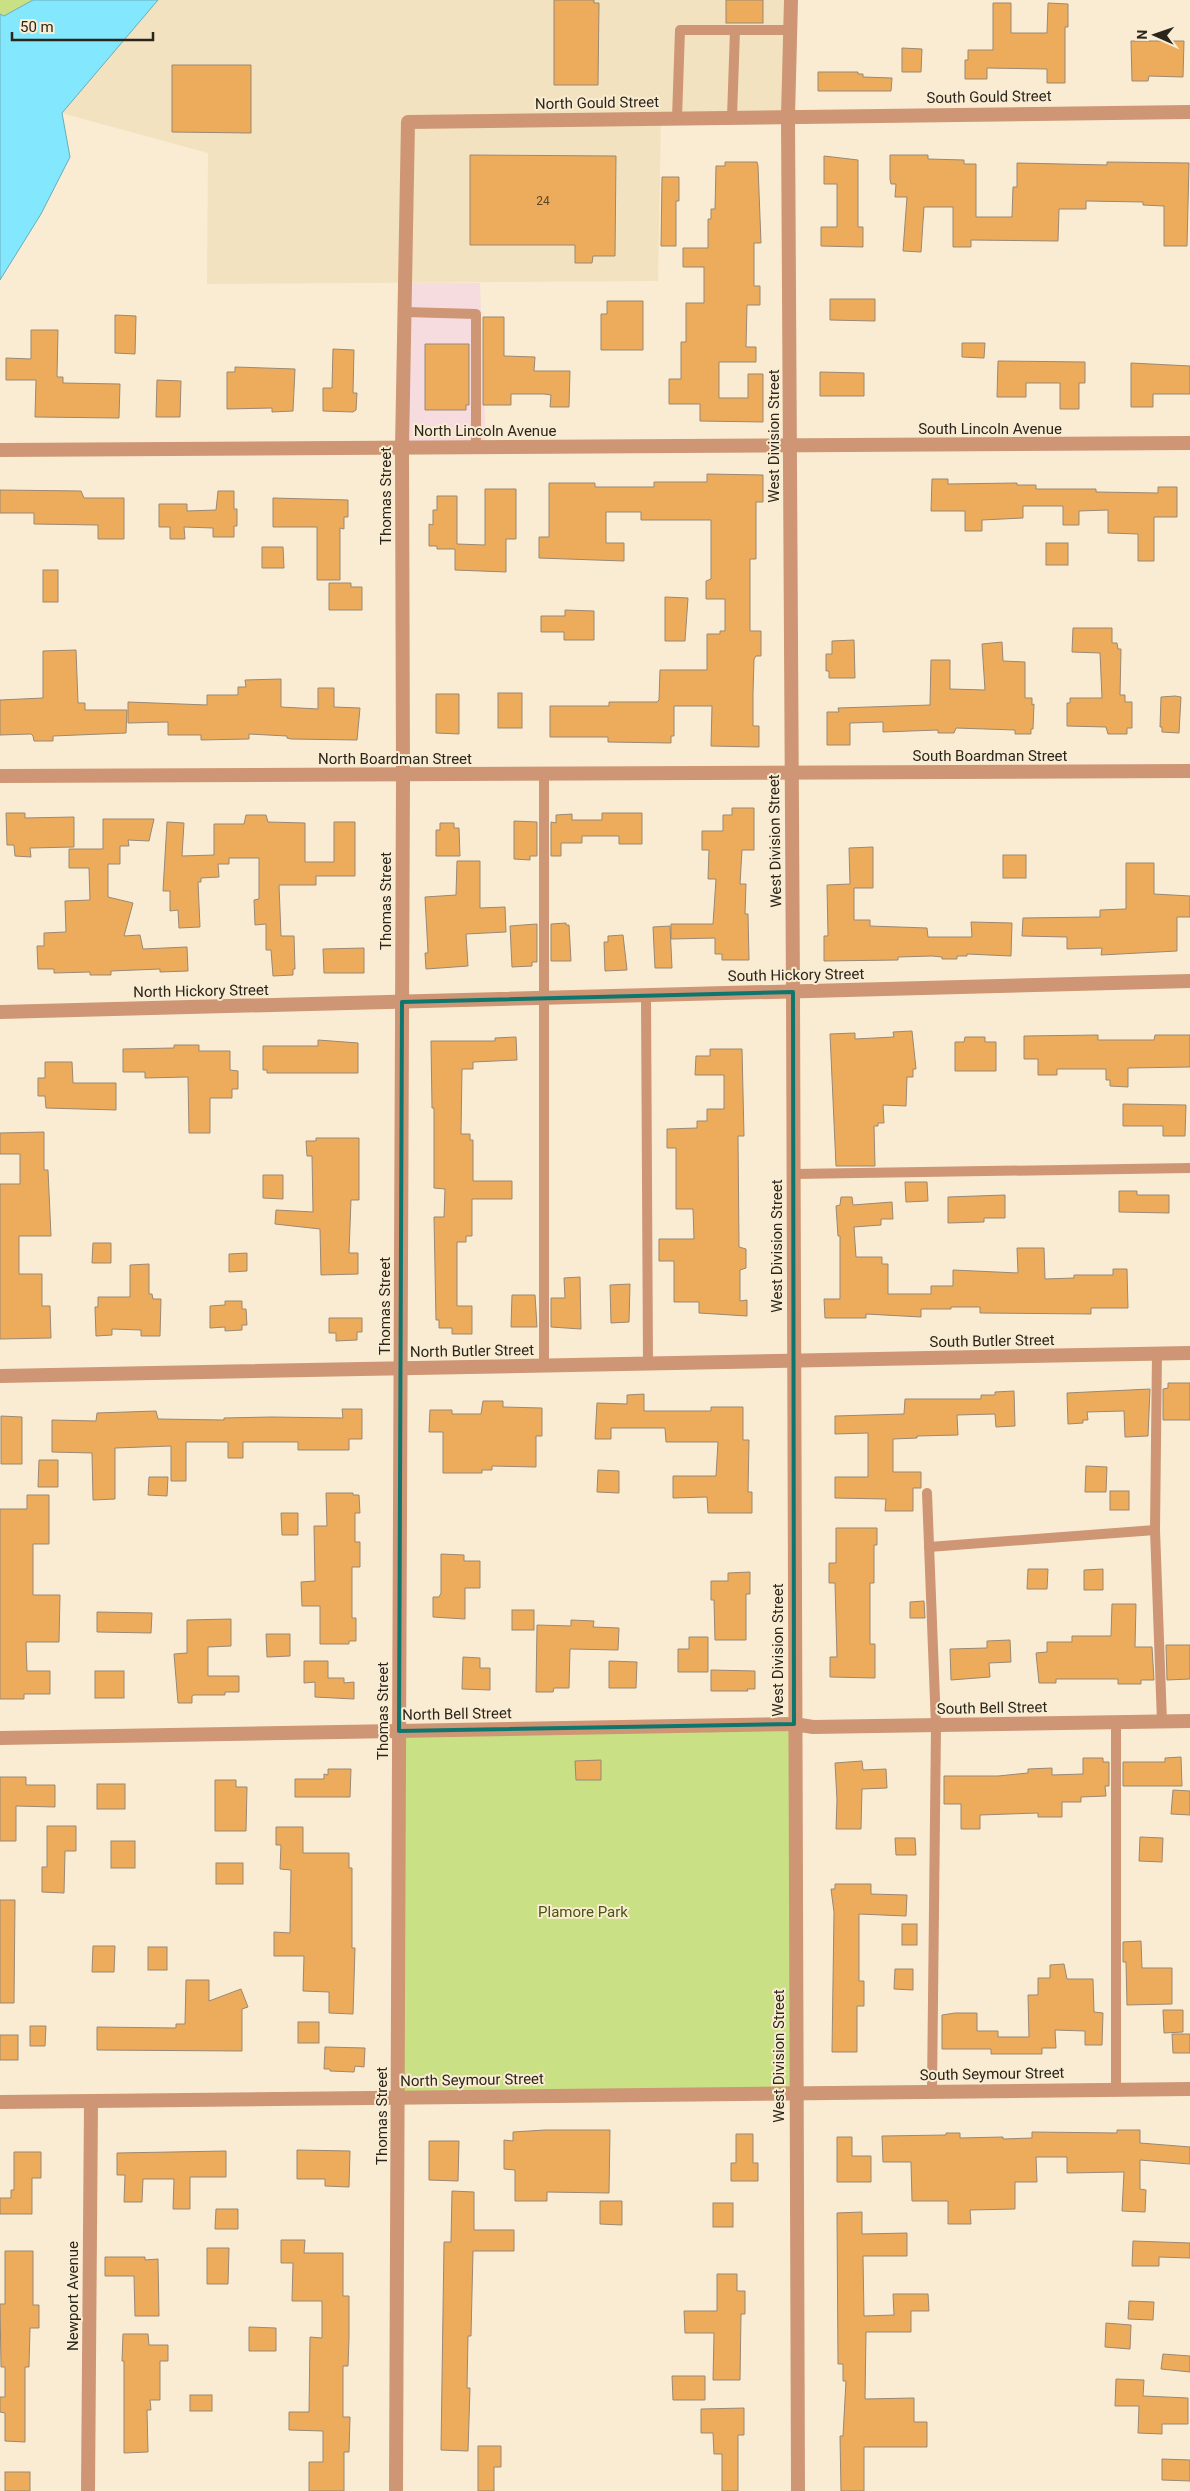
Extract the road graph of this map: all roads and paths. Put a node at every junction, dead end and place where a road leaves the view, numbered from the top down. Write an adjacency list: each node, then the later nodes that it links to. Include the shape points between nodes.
1 (791, 0): 3 (street, West Division Street)
2 (735, 30): 3 (lane); 6 (lane); 7 (lane, via 680,30)
3 (790, 30): 5 (street, West Division Street)
4 (1190, 112): 5 (street, South Gould Street)
5 (788, 116): 6 (street, North Gould Street); 11 (street, West Division Street)
6 (732, 117): 7 (street, North Gould Street)
7 (677, 118): 8 (street, North Gould Street)
8 (408, 122): 9 (street, Thomas Street)
9 (405, 312): 12 (street, Thomas Street); 13 (lane, via 476,314)
10 (1190, 443): 11 (street, South Lincoln Avenue)
11 (790, 446): 13 (street, North Lincoln Avenue); 16 (street, West Division Street)
12 (402, 448): 13 (street, North Lincoln Avenue); 14 (street, North Lincoln Avenue); 17 (street, Thomas Street)
13 (476, 448)
14 (0, 450)
15 (1190, 771): 16 (street, South Boardman Street)
16 (790, 774): 18 (street, North Boardman Street); 21 (street, West Division Street)
17 (403, 775): 18 (street, North Boardman Street); 19 (street, North Boardman Street); 24 (street, Thomas Street)
18 (544, 775): 23 (lane)
19 (0, 776)
20 (1190, 981): 21 (street, South Hickory Street)
21 (793, 992): 22 (street, South Hickory Street); 27 (street, West Division Street)
22 (646, 995): 23 (street, South Hickory Street); 31 (lane)
23 (545, 998): 24 (street, South Hickory Street); 32 (lane)
24 (402, 1002): 25 (street, North Hickory Street); 33 (street, Thomas Street)
25 (0, 1012)
26 (1190, 1168): 27 (lane)
27 (794, 1174): 30 (street, West Division Street)
28 (1156, 1353): 29 (street, South Butler Street); 30 (street, South Butler Street); 36 (lane)
29 (1190, 1353)
30 (794, 1361): 31 (street, North Butler Street); 41 (street, West Division Street)
31 (648, 1364): 32 (street, North Butler Street)
32 (544, 1366): 33 (street, North Butler Street)
33 (401, 1368): 34 (street, North Butler Street); 43 (street, Thomas Street)
34 (0, 1376)
35 (927, 1493): 37 (lane)
36 (1155, 1530): 37 (lane); 40 (lane)
37 (929, 1547): 42 (lane)
38 (1190, 1721): 40 (street, South Bell Street)
39 (1116, 1722): 40 (street, South Bell Street); 42 (street, South Bell Street); 46 (lane)
40 (1162, 1722)
41 (794, 1724): 42 (street, South Bell Street, via 813,1727); 43 (street, North Bell Street); 48 (street, West Division Street)
42 (936, 1726): 47 (lane)
43 (399, 1731): 44 (street, North Bell Street); 49 (street, Thomas Street)
44 (0, 1738)
45 (1190, 2088): 46 (street, South Seymour Street)
46 (1116, 2089): 47 (street, South Seymour Street)
47 (932, 2091): 48 (street, South Seymour Street)
48 (795, 2093): 49 (street, North Seymour Street); 54 (street, West Division Street)
49 (398, 2097): 50 (street, North Seymour Street); 53 (street, Thomas Street)
50 (91, 2101): 51 (street, North Seymour Street); 52 (street, Newport Avenue)
51 (0, 2102)
52 (88, 2491)
53 (396, 2491)
54 (798, 2491)

